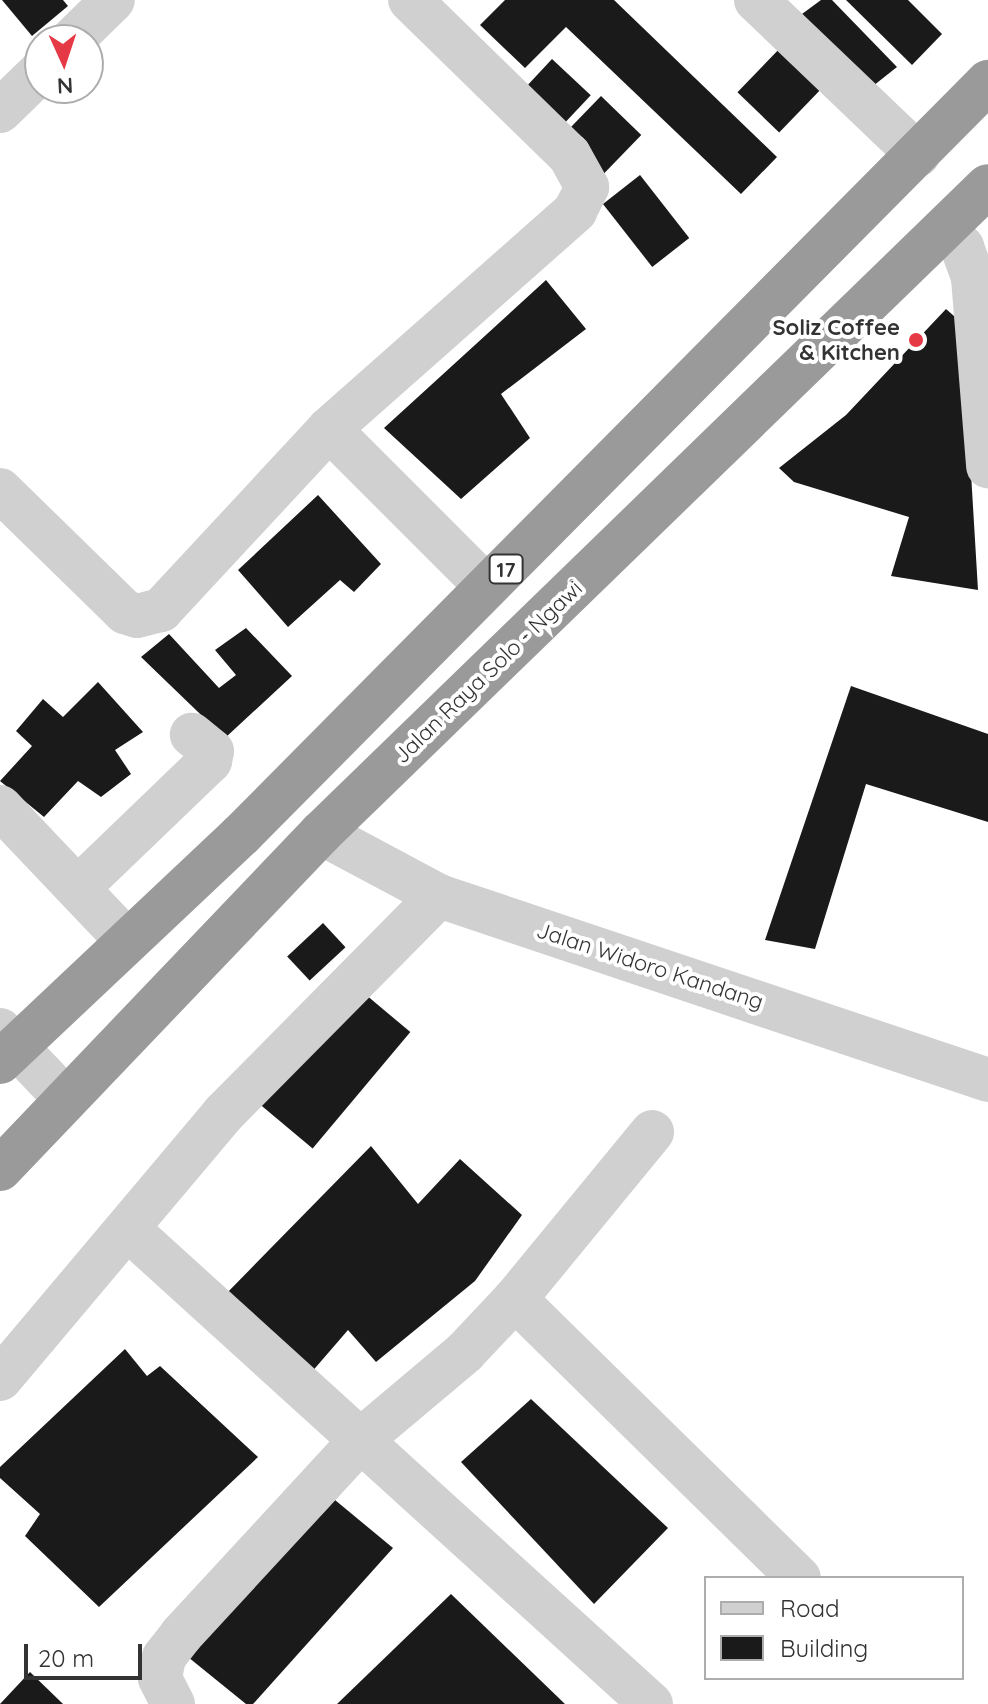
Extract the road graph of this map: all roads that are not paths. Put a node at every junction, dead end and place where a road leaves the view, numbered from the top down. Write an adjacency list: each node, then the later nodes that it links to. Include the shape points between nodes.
1 (113, 0): 4 (street)
2 (410, 0): 11 (street, via 569,155 585,177 586,196)
3 (756, 0): 8 (street)
4 (88, 24)
5 (988, 82): 8 (highway, 17)
6 (24, 88): 7 (street)
7 (0, 111)
8 (918, 155): 14 (highway, 17)
9 (988, 186): 10 (highway, Jalan Raya Solo - Ngawi)
10 (944, 230): 12 (street, via 962,247 973,278); 17 (highway, Jalan Raya Solo - Ngawi)
11 (329, 429): 13 (street, via 161,610 149,615 125,612); 14 (street)
12 (988, 466)
13 (0, 490)
14 (487, 587): 20 (highway, 17, via 241,835)
15 (192, 735): 18 (street, via 212,751 210,761)
16 (0, 807): 18 (street)
17 (321, 833): 19 (street, Jalan Widoro Kandang); 23 (highway, Jalan Raya Solo - Ngawi)
18 (79, 887): 20 (street)
19 (439, 896): 22 (street, Jalan Widoro Kandang); 26 (street, via 223,1114)
20 (127, 941): 21 (highway, 17)
21 (5, 1046): 23 (street)
22 (988, 1080)
23 (66, 1099): 25 (highway, Jalan Raya Solo - Ngawi)
24 (652, 1132): 27 (street)
25 (0, 1169)
26 (129, 1230): 28 (street); 29 (street)
27 (515, 1299): 29 (street, via 465,1352); 30 (street)
28 (0, 1379)
29 (363, 1438): 31 (street, via 164,1657 160,1678); 32 (street)
30 (797, 1576)
31 (173, 1704)
32 (651, 1704)

